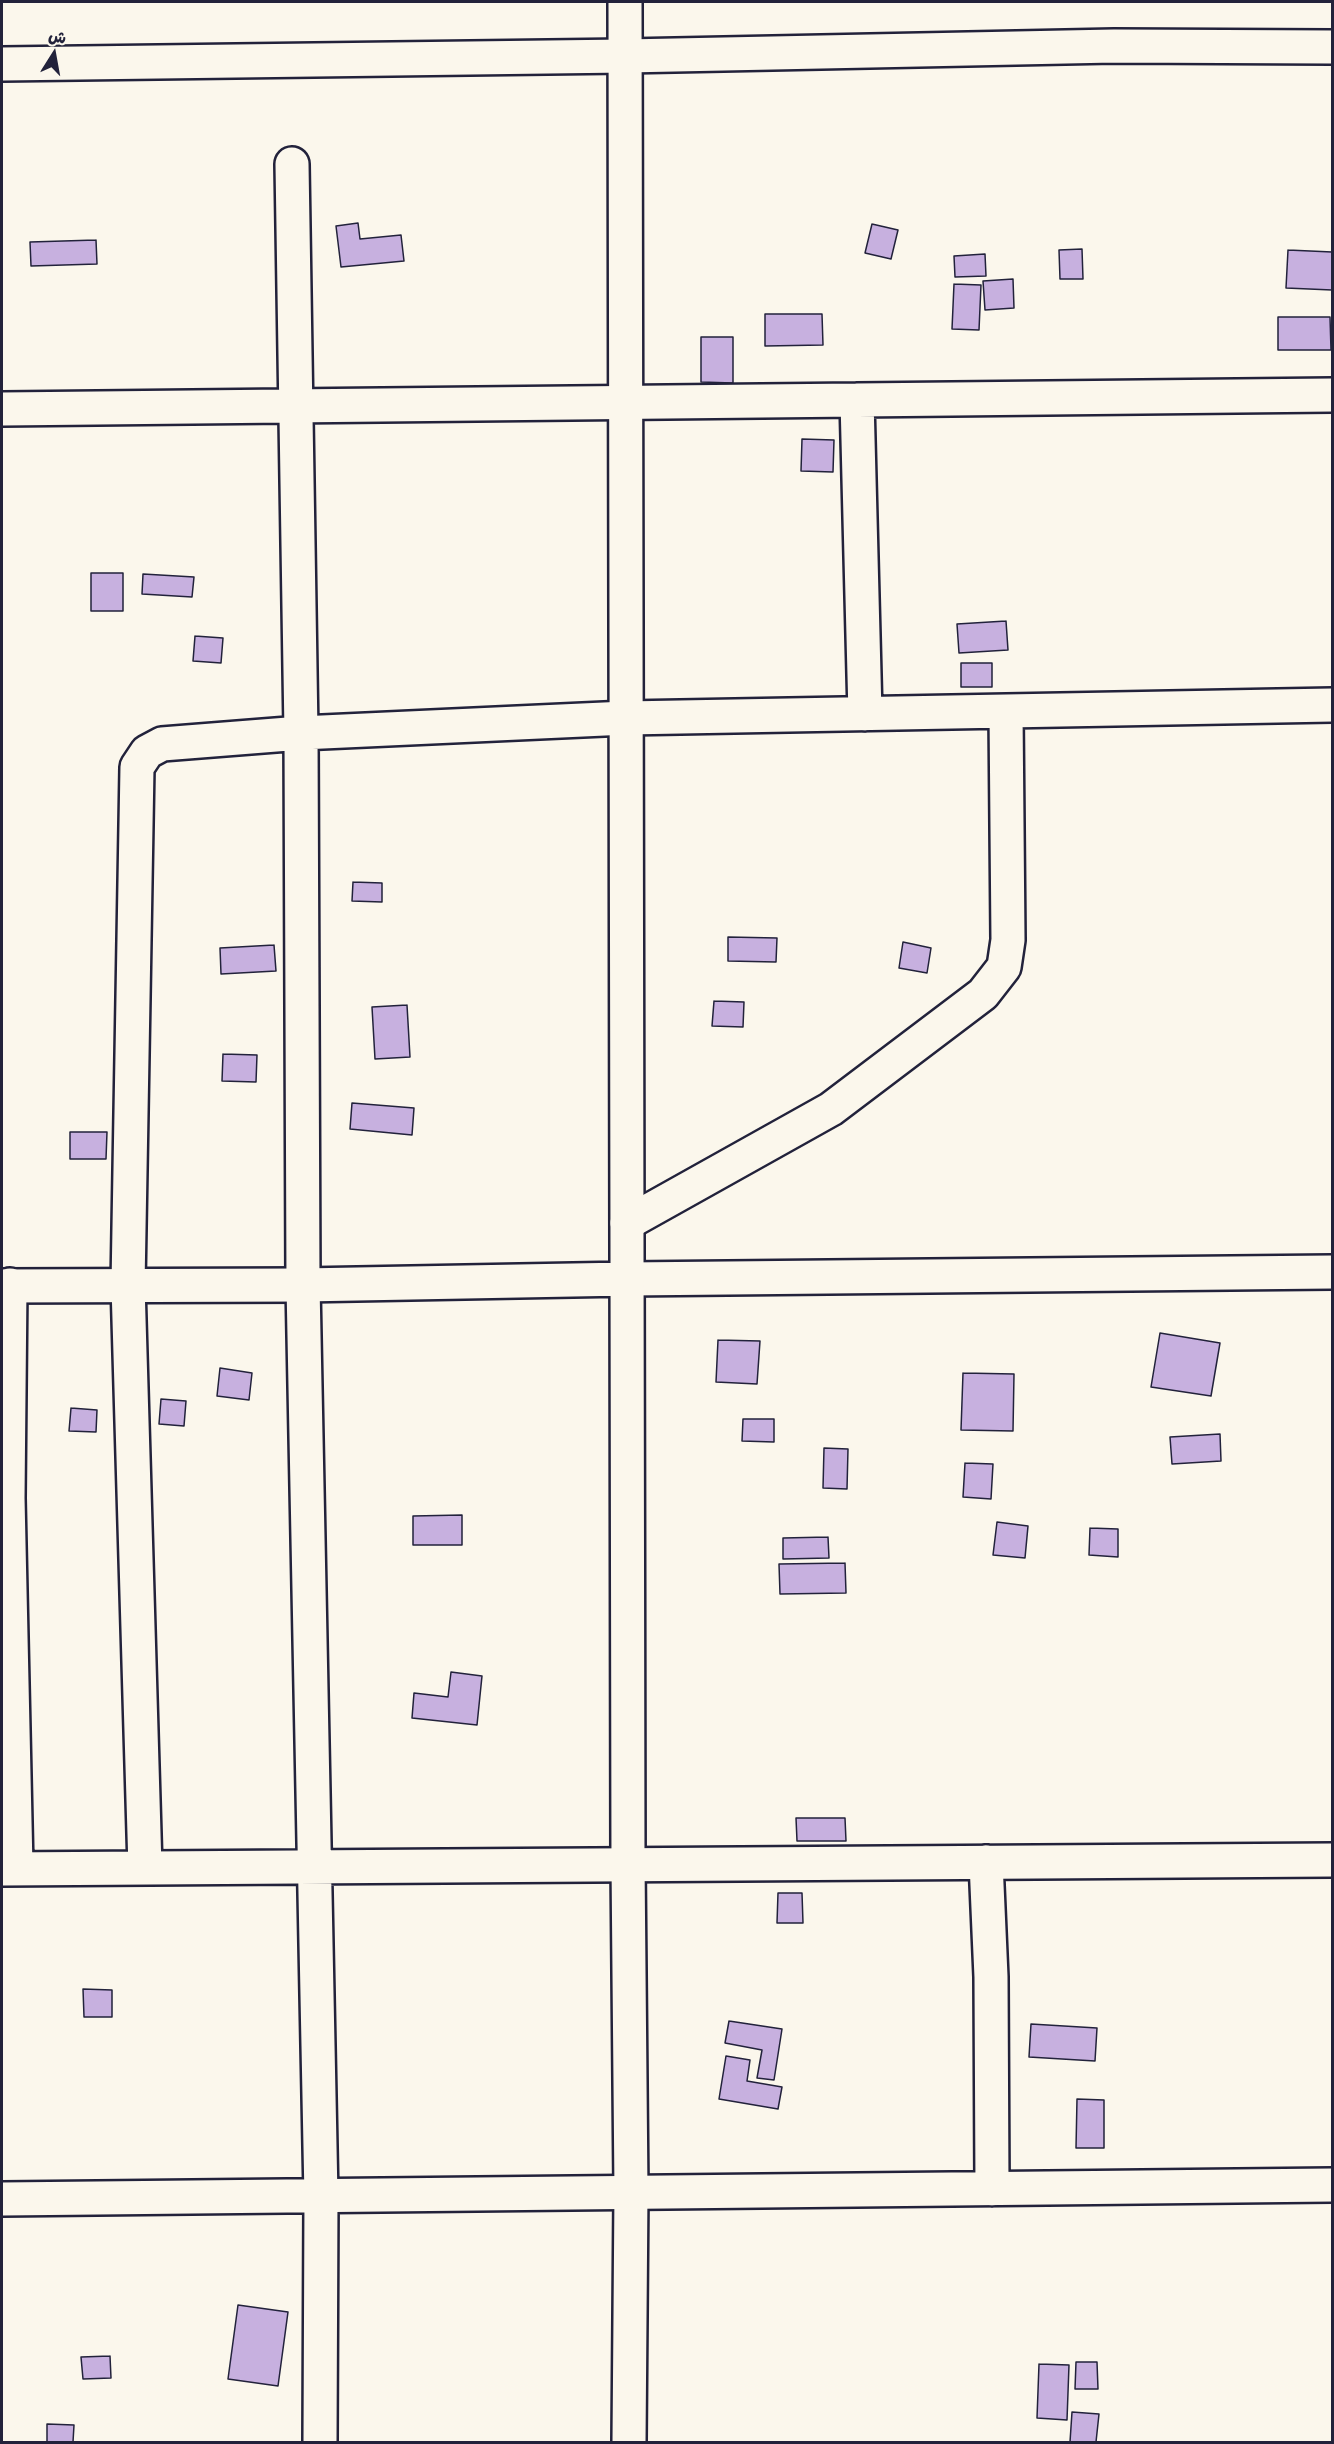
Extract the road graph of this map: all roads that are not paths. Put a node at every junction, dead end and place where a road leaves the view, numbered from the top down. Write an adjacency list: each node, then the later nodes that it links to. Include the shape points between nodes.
1 (626, 2): 3 (street)
2 (1332, 47): 3 (street, via 1114,46)
3 (626, 56): 4 (street); 8 (street)
4 (2, 64)
5 (292, 164): 9 (street)
6 (1332, 394): 7 (street)
7 (857, 400): 8 (street); 13 (street)
8 (626, 402): 9 (street); 14 (street)
9 (297, 407): 10 (street); 15 (street)
10 (2, 409)
11 (1332, 705): 12 (street)
12 (1006, 711): 13 (street); 16 (street, via 1008,940 1004,967 983,994 831,1109)
13 (865, 714): 14 (street)
14 (626, 718): 15 (street); 16 (street)
15 (301, 733): 19 (street, via 162,744 147,752 137,767); 20 (street)
16 (627, 1223): 18 (street)
17 (1332, 1272): 18 (street)
18 (627, 1279): 20 (street); 24 (street)
19 (129, 1285): 20 (street); 21 (street); 27 (street)
20 (303, 1285): 25 (street)
21 (6, 1286): 26 (street)
22 (1332, 1860): 23 (street)
23 (986, 1862): 24 (street); 29 (street)
24 (628, 1863): 25 (street); 30 (street)
25 (316, 1866): 27 (street); 31 (street)
26 (9, 1868): 27 (street)
27 (146, 1868)
28 (1332, 2185): 29 (street)
29 (992, 2189): 30 (street)
30 (631, 2191): 31 (street); 34 (street)
31 (321, 2197): 32 (street); 33 (street)
32 (2, 2199)
33 (320, 2442)
34 (629, 2442)

